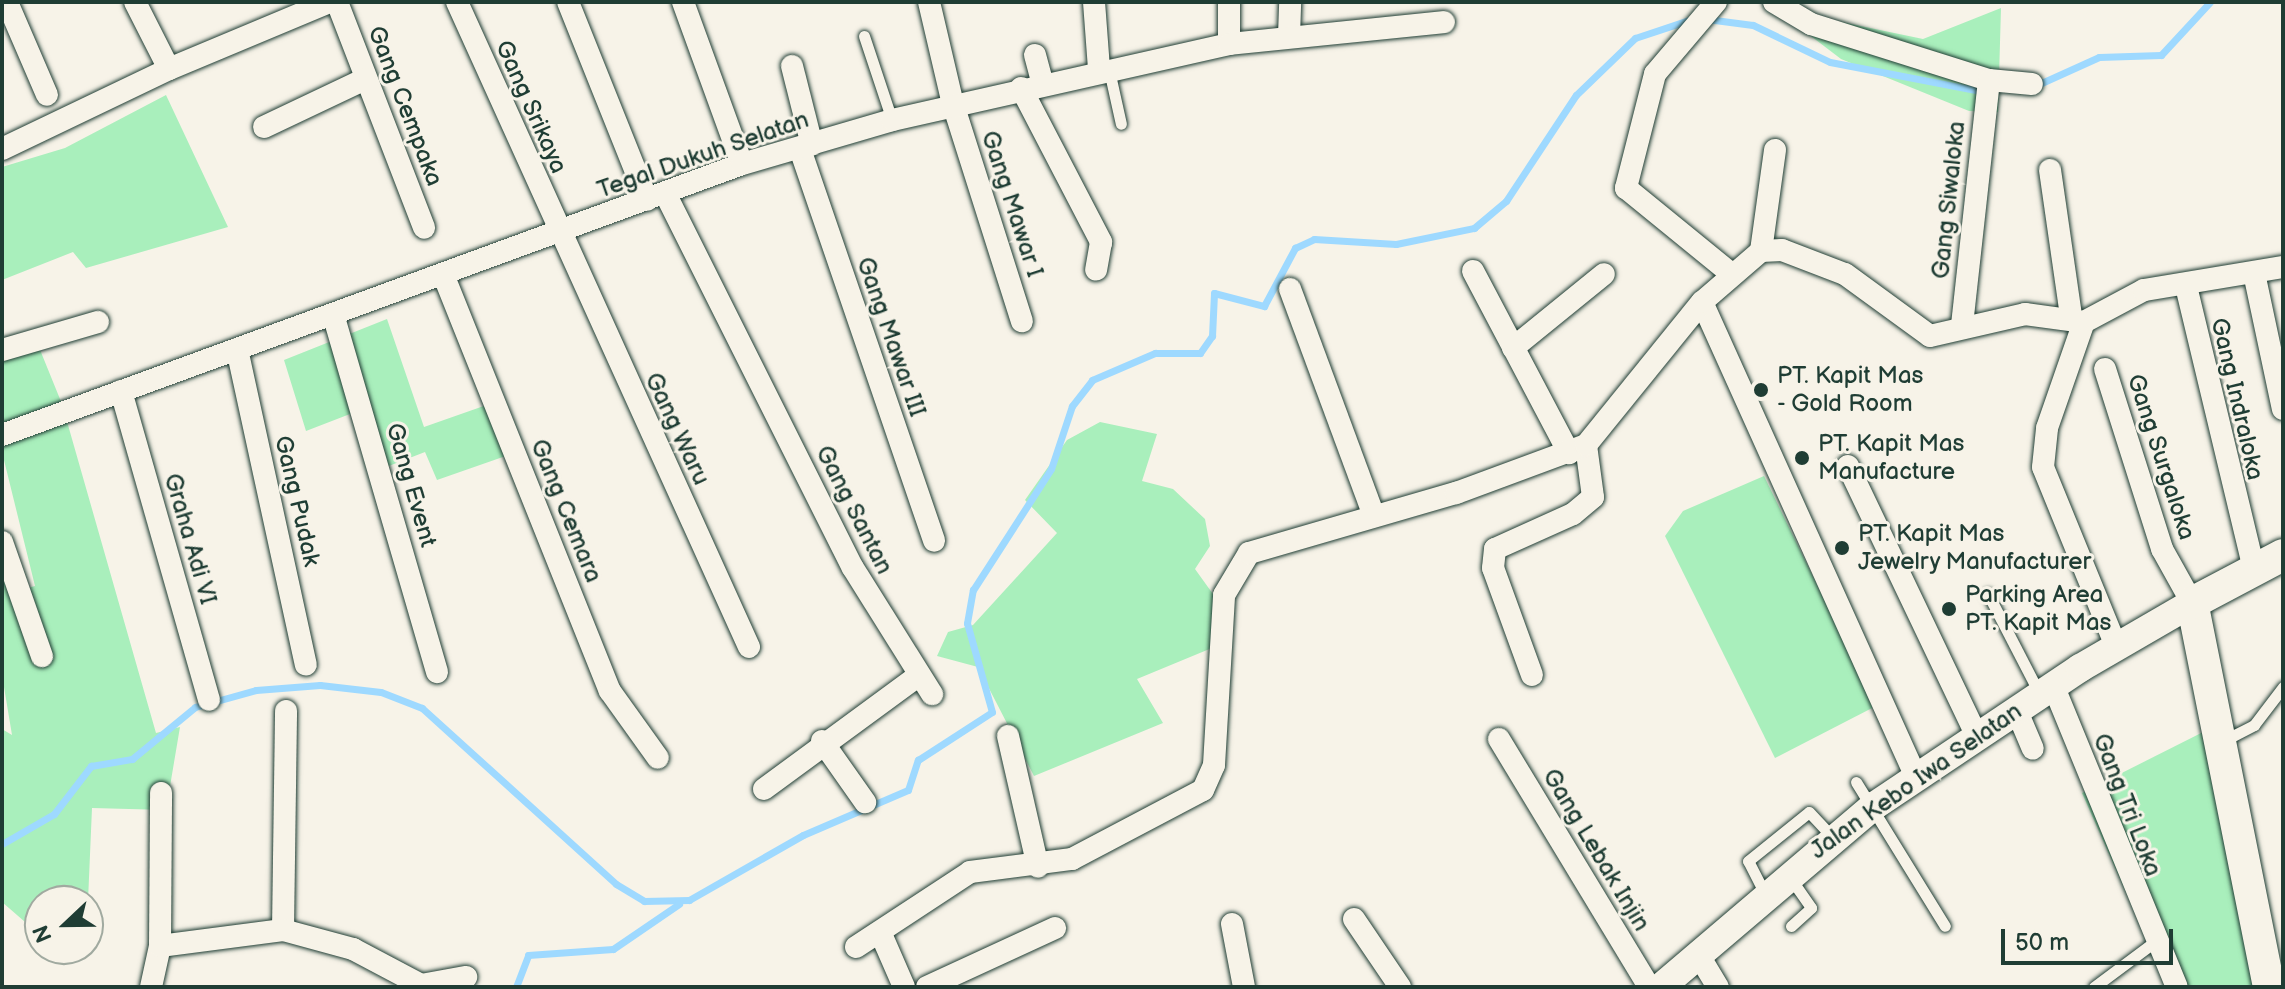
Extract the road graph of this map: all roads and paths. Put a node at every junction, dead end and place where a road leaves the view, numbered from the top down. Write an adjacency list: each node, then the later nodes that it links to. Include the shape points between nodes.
1 (7, 2): 26 (street)
2 (135, 2): 19 (street)
3 (329, 2): 19 (street)
4 (337, 2): 22 (street, Gang Cempaka)
5 (457, 2): 38 (street, Gang Srikaya)
6 (568, 2): 36 (street, Gang Santan)
7 (683, 2): 34 (street)
8 (929, 2): 27 (street, Gang Mawar I)
9 (1094, 2): 21 (street)
10 (1229, 2): 17 (street)
11 (1290, 2): 16 (street)
12 (1716, 2): 43 (street, via 1655,74 1626,188)
13 (1774, 2): 23 (street, via 1811,24)
14 (1444, 22): 16 (street, Tegal Dukuh Selatan)
15 (864, 36): 28 (lane)
16 (1289, 36): 17 (street, Tegal Dukuh Selatan)
17 (1229, 44): 21 (street, Tegal Dukuh Selatan)
18 (1035, 55): 25 (street)
19 (162, 60): 32 (street)
20 (792, 66): 31 (street, Gang Mawar III)
21 (1103, 68): 25 (street, Tegal Dukuh Selatan); 29 (lane)
22 (365, 79): 30 (street); 37 (street, Gang Cempaka)
23 (1989, 80): 24 (street); 54 (street, Gang Siwaloka)
24 (2032, 84)
25 (1032, 85): 27 (street, Tegal Dukuh Selatan); 41 (street, via 1101,242)
26 (47, 95)
27 (953, 104): 28 (street, Tegal Dukuh Selatan); 52 (street, Gang Mawar I)
28 (892, 120): 31 (street, Tegal Dukuh Selatan)
29 (1121, 124)
30 (264, 127)
31 (806, 147): 34 (street, Tegal Dukuh Selatan); 65 (street, Gang Mawar III)
32 (2, 149)
33 (1775, 150): 39 (street)
34 (742, 164): 36 (street, Tegal Dukuh Selatan)
35 (2050, 170): 51 (street)
36 (656, 196): 38 (street, Tegal Dukuh Selatan); 76 (street, Gang Santan, via 827,519)
37 (424, 228)
38 (558, 232): 45 (street, Tegal Dukuh Selatan); 72 (street, Gang Waru)
39 (1761, 251): 43 (street); 54 (street, via 1782,250 1845,274 1930,336)
40 (2283, 267): 44 (street)
41 (1096, 270)
42 (1473, 271): 55 (street)
43 (1729, 272): 49 (street)
44 (2254, 273): 47 (street); 60 (street)
45 (443, 274): 50 (street, Tegal Dukuh Selatan); 89 (street, Gang Cemara, via 610,691)
46 (1604, 274): 55 (street)
47 (2186, 286): 51 (street, via 2144,290); 68 (street, Gang Indraloka)
48 (1290, 289): 64 (street)
49 (1702, 302): 62 (street); 90 (street)
50 (333, 314): 56 (street, Tegal Dukuh Selatan); 75 (street, Gang Event)
51 (2078, 319): 54 (street, via 2025,314); 71 (street, via 2047,428 2043,467)
52 (1022, 321)
53 (98, 322): 57 (street)
54 (1962, 325)
55 (1513, 348): 62 (street)
56 (237, 349): 59 (street, Tegal Dukuh Selatan); 74 (street, Gang Pudak)
57 (2, 350)
58 (2105, 369): 70 (street, Gang Surgaloka, via 2162,549)
59 (121, 391): 61 (street, Tegal Dukuh Selatan); 81 (street, Graha Adi VI)
60 (2283, 409)
61 (2, 435)
62 (1577, 449): 64 (street); 77 (street, via 1593,497 1573,514 1495,549 1493,568)
63 (1848, 466): 84 (street)
64 (1374, 516): 97 (street, via 1295,535 1249,553 1228,581 1212,780 1084,853)
65 (934, 541)
66 (2, 542): 73 (street)
67 (2283, 555): 68 (main road)
68 (2254, 570): 70 (main road)
69 (1988, 594): 80 (lane)
70 (2192, 603): 71 (street, Jalan Kebo Iwa Selatan); 87 (main road)
71 (2116, 646): 80 (street, Jalan Kebo Iwa Selatan)
72 (749, 647)
73 (42, 656)
74 (306, 665)
75 (437, 672)
76 (919, 675): 79 (street, Gang Santan); 86 (street)
77 (1532, 675)
78 (2283, 687): 87 (lane, via 2254,725)
79 (932, 694)
80 (2036, 696): 84 (street, Jalan Kebo Iwa Selatan); 88 (street); 107 (street, Gang Tri Loka)
81 (209, 700)
82 (286, 711): 105 (street)
83 (1008, 736): 97 (street)
84 (1977, 737): 90 (street, Jalan Kebo Iwa Selatan)
85 (1499, 739): 117 (street, Gang Lebak Injin)
86 (822, 741): 92 (street); 94 (street)
87 (2221, 742): 122 (main road)
88 (2033, 749)
89 (658, 758)
90 (1916, 777): 95 (street, Jalan Kebo Iwa Selatan)
91 (1856, 782): 95 (lane)
92 (764, 789)
93 (161, 793): 108 (street)
94 (865, 802)
95 (1874, 806): 96 (street, Jalan Kebo Iwa Selatan); 103 (lane)
96 (1832, 837): 98 (street, Jalan Kebo Iwa Selatan); 99 (lane, via 1809,812 1748,861)
97 (1038, 867): 106 (street, via 970,872)
98 (1787, 874): 99 (street, Jalan Kebo Iwa Selatan); 102 (lane, via 1811,908)
99 (1765, 894): 110 (street, Jalan Kebo Iwa Selatan)
100 (1354, 919): 116 (street)
101 (1232, 924): 115 (street)
102 (1791, 926)
103 (1945, 926)
104 (1055, 928): 114 (street)
105 (283, 930): 108 (street); 111 (street, via 353,949 421,985)
106 (881, 934): 109 (street); 113 (street)
107 (2153, 943): 120 (lane); 121 (street, Gang Tri Loka)
108 (160, 946): 112 (street)
109 (856, 947)
110 (1698, 954): 118 (street, Jalan Kebo Iwa Selatan); 119 (street)
111 (466, 977)
112 (151, 987)
113 (904, 987)
114 (927, 987)
115 (1244, 987)
116 (1400, 987)
117 (1649, 987)
118 (1661, 987)
119 (1718, 987)
120 (2094, 987)
121 (2177, 987)
122 (2269, 987)

